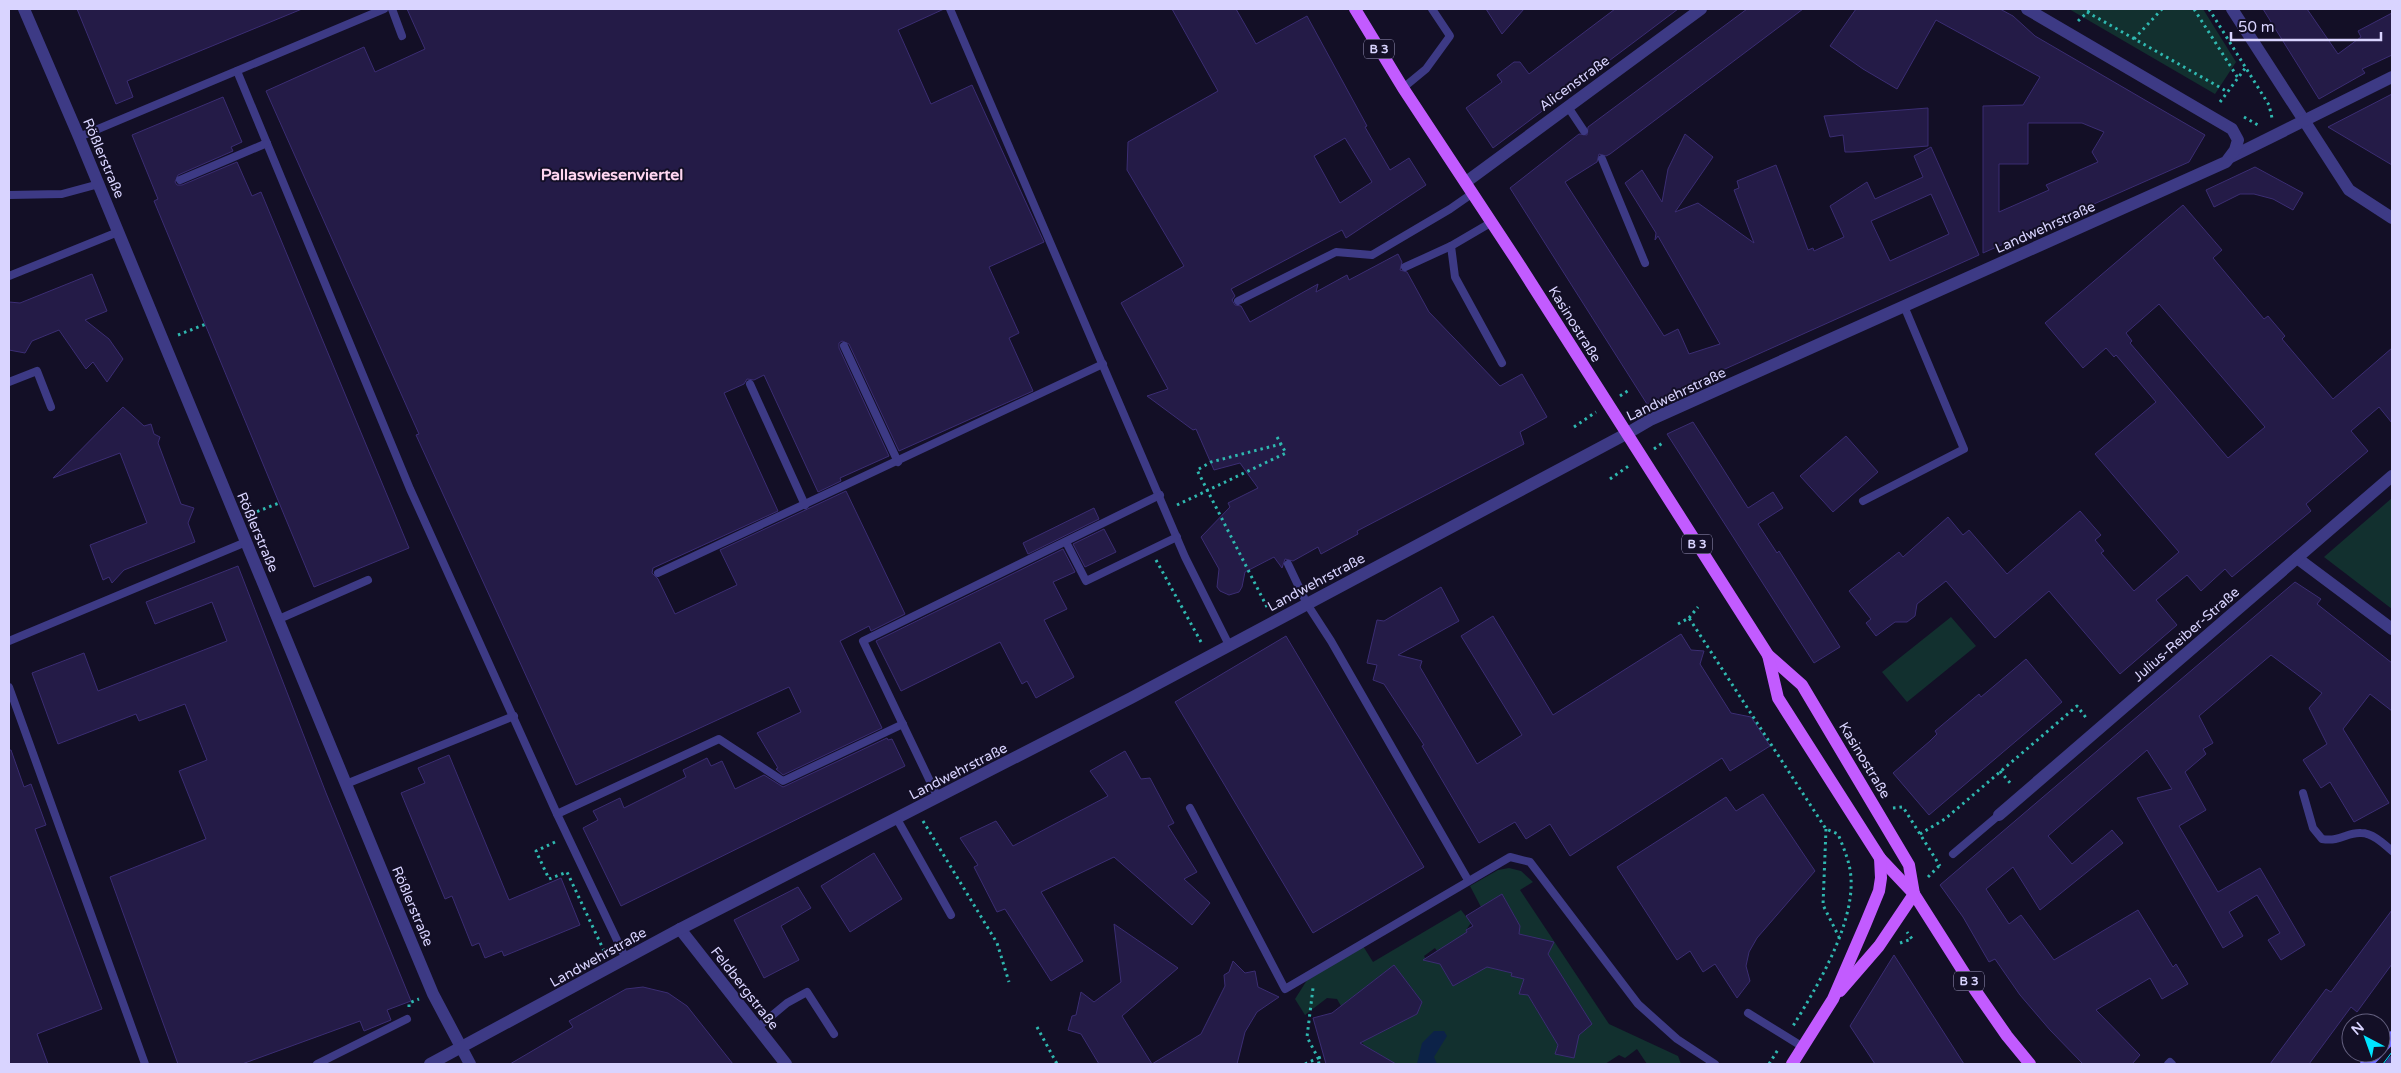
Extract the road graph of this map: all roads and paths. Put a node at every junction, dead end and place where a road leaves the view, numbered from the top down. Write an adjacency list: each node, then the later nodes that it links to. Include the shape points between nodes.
1 (24, 9): 29 (street, Rößlerstraße)
2 (384, 9): 19 (lane)
3 (392, 9): 16 (lane)
4 (950, 9): 50 (lane)
5 (1356, 9): 22 (main road, Kasinostraße / B 3)
6 (1432, 9): 22 (lane, via 1450,36 1426,69)
7 (1701, 9): 25 (street, Alicenstraße)
8 (2027, 9): 31 (street, via 2232,129 2237,135 2238,145)
9 (2091, 9): 14 (path)
10 (2162, 9): 17 (path)
11 (2194, 9): 21 (path)
12 (2209, 9): 18 (path)
13 (2232, 9): 26 (street)
14 (2087, 12): 15 (path); 17 (path)
15 (2078, 21)
16 (402, 36)
17 (2134, 39): 23 (path)
18 (2246, 67): 21 (path); 28 (path, via 2269,105)
19 (237, 71): 29 (lane); 30 (lane)
20 (2392, 77): 26 (street, Landwehrstraße)
21 (2238, 78): 23 (path)
22 (1404, 88): 35 (main road, Kasinostraße / B 3)
23 (2228, 92): 24 (path)
24 (2220, 102)
25 (1568, 107): 27 (lane); 35 (street, Alicenstraße)
26 (2304, 122): 28 (street, Landwehrstraße); 37 (street, via 2349,190)
27 (1584, 131)
28 (2276, 136): 31 (street, Landwehrstraße)
29 (79, 137): 34 (street, Rößlerstraße)
30 (267, 143): 33 (lane); 86 (lane, via 410,489)
31 (2231, 157): 45 (street, Landwehrstraße)
32 (1602, 159): 41 (lane)
33 (180, 180)
34 (99, 184): 36 (lane, via 62,194); 39 (street, Rößlerstraße)
35 (1469, 188): 38 (main road, Kasinostraße / B 3); 44 (lane, via 1450,209 1372,255 1336,252)
36 (9, 195)
37 (2392, 218)
38 (1492, 222): 40 (lane); 54 (main road, Kasinostraße / B 3)
39 (118, 232): 43 (lane); 47 (street, Rößlerstraße)
40 (1450, 246): 42 (lane); 49 (lane, via 1454,277)
41 (1645, 263)
42 (1404, 267)
43 (9, 276)
44 (1238, 301)
45 (1904, 306): 54 (street, Landwehrstraße, via 1650,420); 61 (lane, via 1964,449)
46 (206, 324): 47 (path)
47 (163, 341): 65 (street, Rößlerstraße)
48 (844, 346): 57 (lane)
49 (1502, 363)
50 (1103, 364): 57 (lane); 60 (lane)
51 (9, 382): 53 (lane, via 36,371)
52 (750, 384): 63 (lane)
53 (51, 407)
54 (1626, 434): 74 (street, Landwehrstraße); 83 (main road, Kasinostraße / B 3)
55 (1277, 437): 56 (path)
56 (1281, 444): 59 (path, via 1286,453); 59 (path, via 1211,462 1197,470)
57 (898, 462): 63 (lane)
58 (2392, 476): 70 (street, Julius-Reiber-Straße)
59 (1207, 491): 64 (path); 78 (path)
60 (1160, 495): 66 (lane); 68 (lane)
61 (1863, 501)
62 (279, 503): 65 (path)
63 (804, 505): 72 (lane)
64 (1173, 507)
65 (237, 519): 67 (street, Rößlerstraße)
66 (1177, 537): 69 (lane); 82 (lane)
67 (246, 542): 77 (street, Rößlerstraße); 81 (lane)
68 (1066, 542): 69 (lane, via 1086,582); 87 (lane, via 863,641)
69 (1151, 550): 84 (path)
70 (2297, 558): 80 (street); 88 (street, Julius-Reiber-Straße)
71 (1288, 564): 74 (lane)
72 (658, 573)
73 (368, 580): 77 (lane)
74 (1307, 604): 78 (street, Landwehrstraße); 105 (lane, via 1332,641)
75 (1698, 607): 76 (path)
76 (1689, 618): 79 (path); 98 (path)
77 (279, 619): 89 (street, Rößlerstraße)
78 (1274, 621): 82 (street, Landwehrstraße)
79 (1678, 624)
80 (2392, 629)
81 (9, 641)
82 (1229, 645): 84 (street, Landwehrstraße)
83 (1768, 655): 103 (main road, Kasinostraße / B 3, via 1778,698); 106 (main road, Kasinostraße / B 3, via 1802,685 1844,753 1910,865)
84 (1208, 656): 91 (street, Landwehrstraße)
85 (9, 687): 128 (lane)
86 (514, 716): 89 (lane); 95 (lane)
87 (903, 724): 91 (lane); 95 (lane, via 783,781 718,738)
88 (2097, 731): 96 (street, Julius-Reiber-Straße); 99 (path, via 2077,706 1945,819)
89 (346, 784): 124 (street, Rößlerstraße, via 433,994)
90 (2303, 793): 101 (lane, via 2313,828 2322,839 2335,841 2362,833 2374,837)
91 (938, 798): 94 (street, Landwehrstraße)
92 (1190, 808): 112 (lane, via 1285,989)
93 (1893, 808): 99 (path, via 1903,807)
94 (916, 810): 97 (street, Landwehrstraße); 113 (path, via 997,943)
95 (558, 814): 100 (lane)
96 (1999, 815): 102 (lane)
97 (897, 819): 107 (lane); 108 (street, Landwehrstraße)
98 (1826, 829): 109 (path, via 1822,905); 109 (path, via 1838,834 1848,857 1852,879)
99 (1920, 834): 104 (path)
100 (568, 836): 110 (lane); 111 (path, via 536,850 549,879 566,872)
101 (2392, 851)
102 (1953, 854)
103 (1880, 858): 106 (main road, Kasinostraße / B 3); 114 (main road, via 1879,891)
104 (1940, 866)
105 (1468, 880): 112 (lane); 136 (lane, via 1510,856 1530,862 1638,1004 1677,1039)
106 (1914, 894): 114 (main road, via 1879,946); 139 (main road, Kasinostraße / B 3, via 1975,990)
107 (952, 915)
108 (680, 929): 110 (street, Landwehrstraße); 120 (street, Feldbergstraße)
109 (1840, 937): 122 (path, via 1818,985)
110 (626, 959): 111 (street, Landwehrstraße)
111 (612, 967): 124 (street, Landwehrstraße)
112 (1320, 968): 126 (path, via 1313,985 1307,1037)
113 (1009, 982)
114 (1833, 999): 123 (main road)
115 (415, 1000): 116 (path)
116 (409, 1003)
117 (1748, 1013): 122 (lane)
118 (407, 1019): 129 (lane)
119 (1037, 1027): 133 (path)
120 (757, 1028): 121 (lane, via 787,1003 807,992); 132 (street, Feldbergstraße)
121 (834, 1034)
122 (1786, 1036): 123 (lane); 137 (path)
123 (1803, 1047): 138 (main road)
124 (461, 1048): 130 (street, Landwehrstraße); 131 (street, Rößlerstraße)
125 (1324, 1056): 126 (path)
126 (1318, 1058): 134 (path); 135 (path)
127 (2392, 1060): 142 (lane)
128 (145, 1064)
129 (317, 1064)
130 (430, 1064)
131 (470, 1064)
132 (786, 1064)
133 (1057, 1064)
134 (1305, 1064)
135 (1319, 1064)
136 (1714, 1064)
137 (1769, 1064)
138 (1792, 1064)
139 (2030, 1064)
140 (2168, 1064): 141 (lane)
141 (2172, 1064)
142 (2389, 1064)

